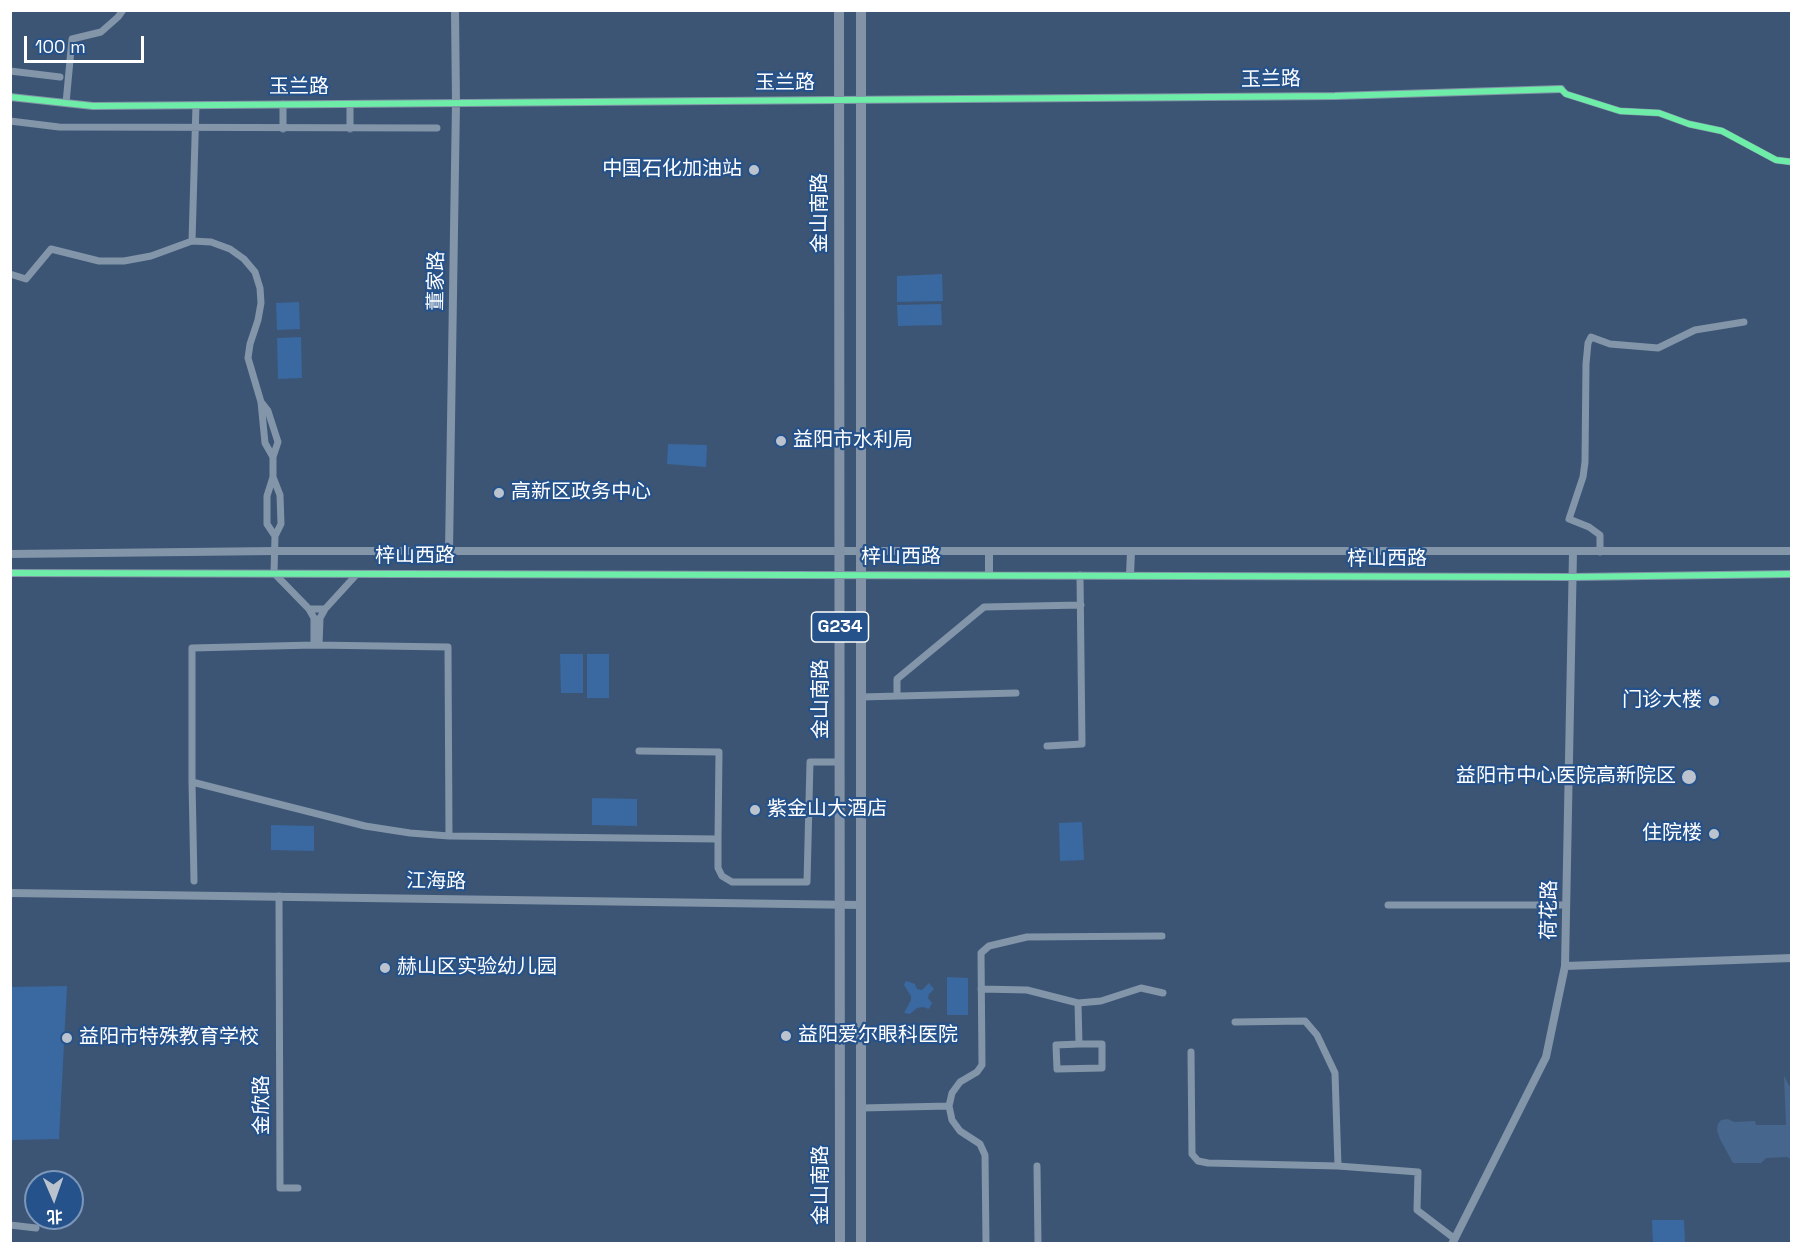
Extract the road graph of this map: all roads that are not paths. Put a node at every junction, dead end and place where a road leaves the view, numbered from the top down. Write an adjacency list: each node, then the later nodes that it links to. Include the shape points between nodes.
1 (123, 10): 11 (street, via 101,32 72,39)
2 (455, 10): 12 (street, 董家路)
3 (839, 10): 9 (highway, 金山南路 / G234)
4 (861, 10): 10 (highway, 金山南路 / G234)
5 (10, 71): 6 (street)
6 (60, 77)
7 (1561, 89): 10 (street, 玉兰路, via 1335,96); 21 (street, via 1620,111 1659,113 1722,131 1776,160)
8 (10, 97): 11 (street, 玉兰路)
9 (839, 100): 10 (street, 玉兰路); 12 (street, 玉兰路); 31 (highway, 金山南路 / G234)
10 (861, 100): 32 (highway, 金山南路 / G234)
11 (66, 103): 14 (street, 玉兰路)
12 (456, 103): 13 (street, 玉兰路); 30 (street, 董家路)
13 (350, 104): 15 (street, 玉兰路); 20 (street)
14 (196, 105): 15 (street, 玉兰路); 18 (street)
15 (283, 105): 19 (street)
16 (10, 121): 18 (street, via 60,127)
17 (437, 128): 20 (street)
18 (196, 129): 19 (street); 22 (street)
19 (283, 129): 20 (street)
20 (350, 129)
21 (1791, 162)
22 (192, 242): 23 (street, via 124,261 99,261 51,249 26,279); 25 (street, via 211,242 230,249 255,272 261,303 248,358)
23 (10, 274)
24 (1744, 322): 37 (street, via 1695,330 1658,348 1610,344 1591,338 1586,363 1585,462 1569,519 1600,536)
25 (261, 402): 26 (street, via 265,443); 26 (street, via 278,442)
26 (273, 457): 27 (street)
27 (273, 477): 28 (street, via 280,495 281,524); 28 (street, via 267,496 267,524)
28 (275, 536): 29 (street)
29 (275, 551): 30 (street, 梓山西路); 38 (street, 梓山西路); 40 (street)
30 (449, 551): 31 (street, 梓山西路)
31 (840, 551): 32 (street, 梓山西路); 42 (highway, 金山南路 / G234)
32 (861, 551): 33 (street, 梓山西路); 43 (highway, 金山南路 / G234)
33 (988, 551): 34 (street, 梓山西路); 45 (street)
34 (1131, 551): 36 (street, 梓山西路); 47 (street)
35 (1791, 551): 37 (street, 梓山西路)
36 (1573, 552): 37 (street, 梓山西路); 48 (street, 荷花路)
37 (1600, 552)
38 (10, 554)
39 (10, 573): 40 (street, 梓山西路)
40 (274, 573): 41 (street, 梓山西路); 50 (street)
41 (357, 574): 42 (street, 梓山西路); 51 (street)
42 (840, 574): 43 (street, 梓山西路); 58 (highway, 金山南路 / G234)
43 (861, 574): 45 (street, 梓山西路); 55 (highway, 金山南路 / G234)
44 (1791, 574): 48 (street, 梓山西路)
45 (989, 575): 46 (street, 梓山西路)
46 (1080, 575): 47 (street, 梓山西路); 49 (street)
47 (1130, 575): 48 (street, 梓山西路)
48 (1573, 577): 68 (street, 荷花路)
49 (1081, 605): 54 (street, via 984,607 897,679); 56 (street, via 1082,744)
50 (309, 609): 51 (street); 52 (street)
51 (325, 609): 52 (street)
52 (317, 645): 59 (street, via 192,648); 60 (street, via 448,647)
53 (1016, 693): 54 (street)
54 (897, 696): 55 (street)
55 (861, 697): 66 (highway, 金山南路 / G234)
56 (1047, 746)
57 (639, 751): 61 (street, via 719,752)
58 (840, 762): 61 (street, via 810,762 807,882 732,882 718,868); 65 (highway, 金山南路 / G234)
59 (192, 782): 60 (street, via 365,826); 62 (street)
60 (449, 836): 61 (street)
61 (718, 839)
62 (194, 882)
63 (10, 893): 64 (street, 江海路)
64 (279, 896): 65 (street, 江海路); 82 (street, 金欣路, via 280,1188)
65 (840, 905): 66 (street, 江海路); 84 (highway, 金山南路 / G234)
66 (861, 905): 79 (highway, 金山南路 / G234)
67 (1388, 905): 68 (street)
68 (1566, 905): 71 (street, 荷花路)
69 (1162, 936): 72 (street, via 1006,941 981,953)
70 (1791, 958): 71 (street)
71 (1565, 966): 83 (street, 荷花路, via 1546,1057)
72 (981, 989): 74 (street, via 1027,990); 78 (street, via 982,1065 960,1082)
73 (1163, 993): 74 (street, via 1141,988 1101,1001)
74 (1078, 1003): 76 (street)
75 (1235, 1022): 81 (street, via 1305,1021 1317,1035 1335,1073)
76 (1079, 1044): 76 (street, via 1056,1045 1057,1069 1102,1068 1102,1044)
77 (1191, 1052): 81 (street, via 1192,1154 1198,1161)
78 (949, 1106): 79 (street); 86 (street, via 960,1131 980,1144 985,1155)
79 (861, 1108): 85 (highway, 金山南路 / G234)
80 (1037, 1166): 87 (street)
81 (1338, 1166): 83 (street, via 1418,1172 1416,1210)
82 (298, 1188)
83 (1453, 1241)
84 (840, 1244)
85 (861, 1244)
86 (986, 1244)
87 (1038, 1244)

